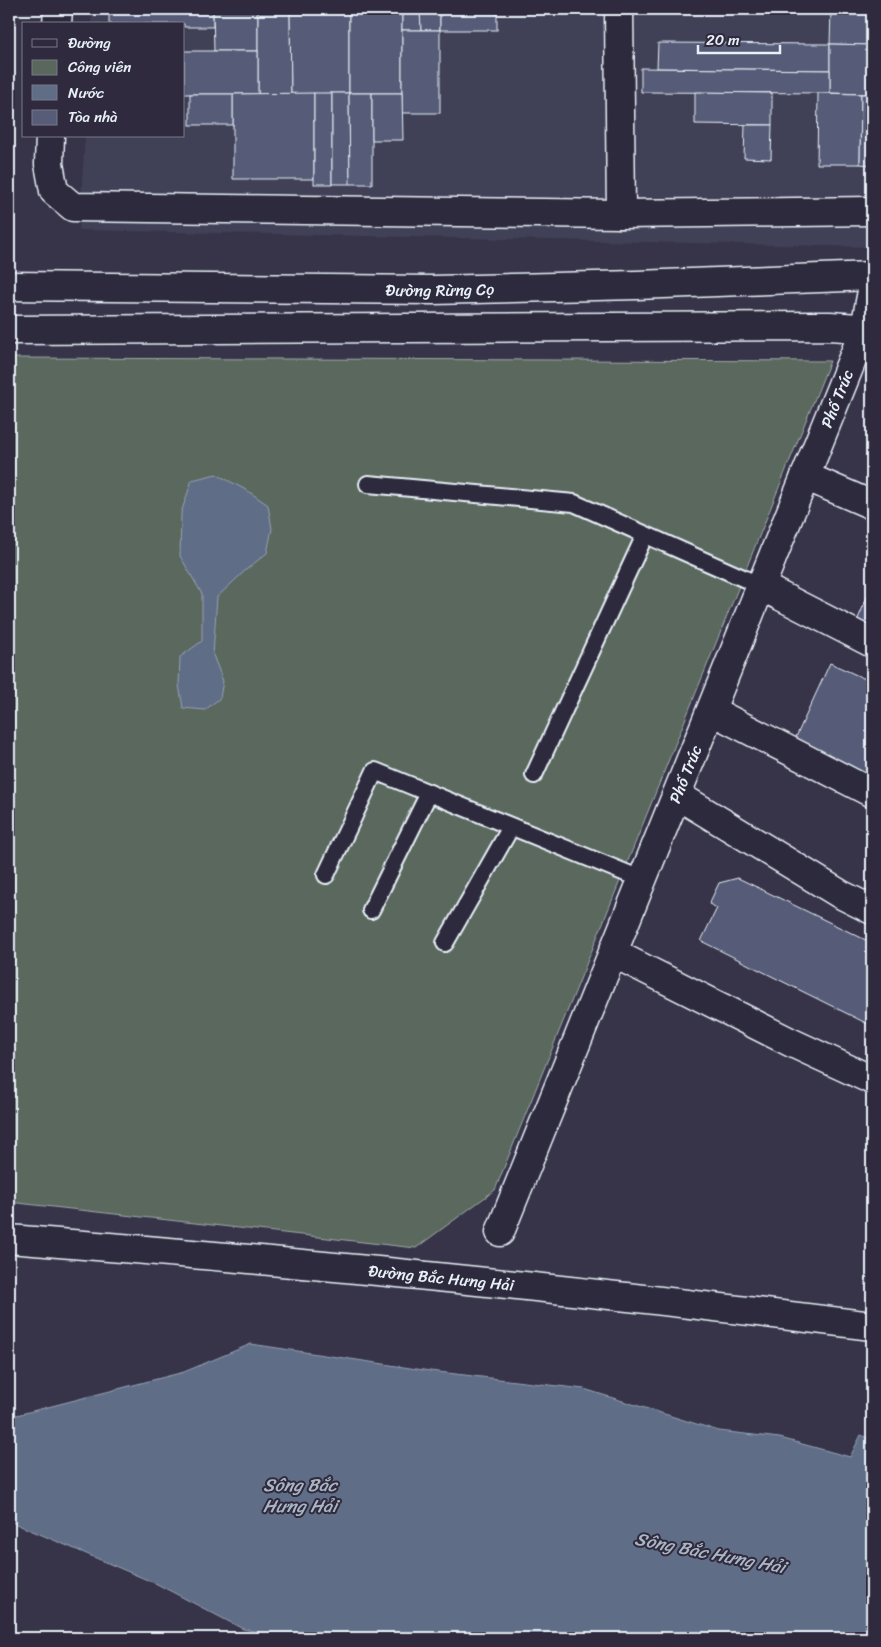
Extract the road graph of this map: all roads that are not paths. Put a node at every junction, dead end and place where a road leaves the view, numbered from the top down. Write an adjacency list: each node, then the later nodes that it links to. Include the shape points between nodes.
1 (58, 9): 3 (street)
2 (619, 9): 6 (street)
3 (57, 22)
4 (50, 138): 6 (street, via 49,164 54,191 73,207)
5 (872, 211): 6 (street)
6 (621, 214)
7 (872, 276): 8 (street, Đường Rừng Cọ, via 433,290)
8 (9, 286)
9 (872, 291): 10 (street, Phố Trúc)
10 (869, 329): 11 (street, via 821,326); 12 (street, Phố Trúc)
11 (9, 330)
12 (805, 476): 14 (street); 16 (street, Phố Trúc)
13 (368, 484): 15 (lane, via 574,503)
14 (872, 505)
15 (645, 535): 16 (lane); 19 (lane)
16 (761, 586): 17 (street); 18 (street, Phố Trúc)
17 (872, 643)
18 (712, 711): 21 (street); 22 (street, Phố Trúc)
19 (534, 775)
20 (429, 793): 23 (lane); 24 (lane, via 375,771); 26 (lane)
21 (872, 793)
22 (677, 796): 25 (street, Phố Trúc); 27 (street)
23 (511, 827): 25 (lane); 28 (lane)
24 (326, 875)
25 (643, 880): 29 (street, Phố Trúc)
26 (371, 910)
27 (872, 910)
28 (445, 942)
29 (613, 954): 30 (street); 31 (street, Phố Trúc)
30 (872, 1080)
31 (500, 1232)
32 (9, 1239): 33 (street, Đường Bắc Hưng Hải, via 647,1298)
33 (872, 1326)

